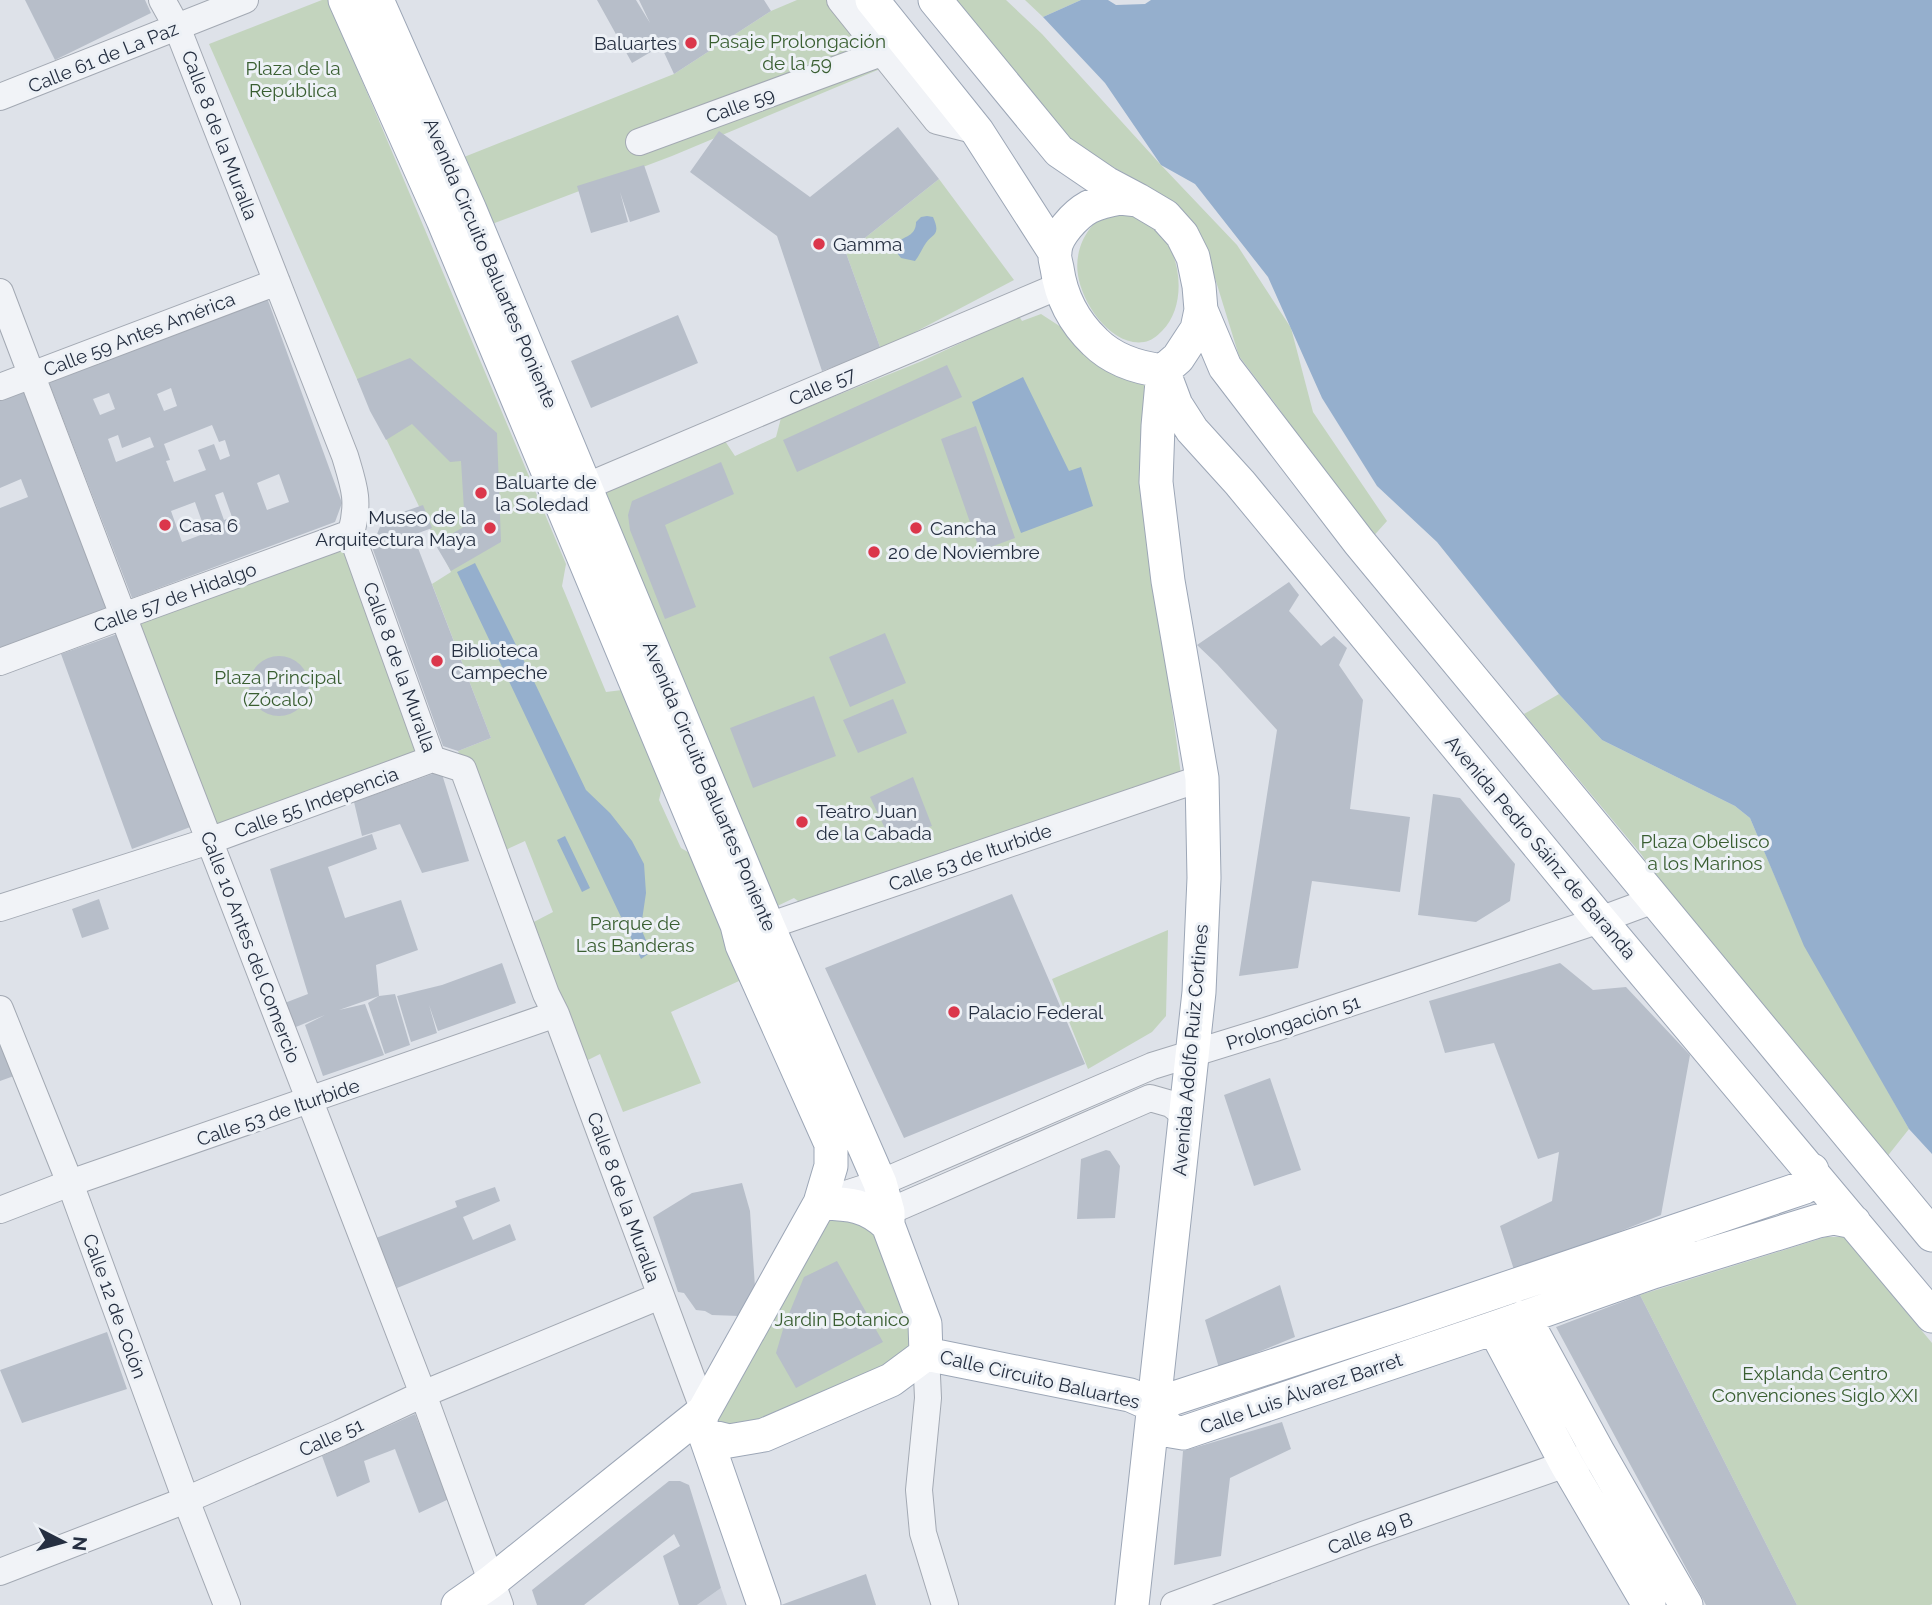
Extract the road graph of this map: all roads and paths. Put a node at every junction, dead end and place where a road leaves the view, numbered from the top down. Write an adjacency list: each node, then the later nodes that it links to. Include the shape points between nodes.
1 (162, 0): 8 (street, Calle 8 de la Muralla)
2 (245, 0): 8 (street, Calle 61 de La Paz)
3 (345, 0): 34 (main road, Avenida Circuito Baluartes Poniente, via 443,220 737,925)
4 (377, 0): 24 (main road, Avenida Circuito Baluartes Poniente)
5 (840, 0): 9 (street)
6 (872, 0): 11 (main road)
7 (935, 0): 13 (main road, via 1059,151)
8 (177, 27): 10 (street, Calle 61 de La Paz); 15 (street, Calle 8 de la Muralla)
9 (881, 53): 11 (street, via 937,121); 12 (street, Calle 59)
10 (0, 97)
11 (976, 131): 14 (main road)
12 (639, 142)
13 (1138, 200): 14 (main road, via 1105,200 1087,208 1063,230); 18 (main road, via 1165,216 1182,235 1193,257)
14 (1054, 251): 16 (main road)
15 (277, 282): 20 (street, Calle 59 Antes América); 25 (street, Calle 8 de la Muralla, via 352,479 356,499)
16 (1059, 286): 19 (main road, via 1074,318 1097,344 1143,369); 24 (street, Calle 57)
17 (0, 292): 20 (street, Calle 10 Antes del Comercio)
18 (1201, 310): 19 (main road, via 1189,343); 31 (main road, via 1225,367 1285,446)
19 (1163, 371): 22 (main road, Avenida Pedro Sáinz de Baranda, via 1176,405); 23 (main road, Avenida Adolfo Ruiz Cortines)
20 (32, 374): 21 (street, Calle 59 Antes América); 26 (street, Calle 10 Antes del Comercio)
21 (0, 387)
22 (1224, 467): 23 (main road, via 1208,454 1189,452 1171,460); 33 (main road, Avenida Pedro Sáinz de Baranda)
23 (1156, 482): 29 (main road, Avenida Adolfo Ruiz Cortines)
24 (585, 486): 34 (main road, Avenida Circuito Baluartes Poniente)
25 (351, 533): 26 (street, Calle 57 de Hidalgo); 28 (street, Calle 8 de la Muralla)
26 (123, 616): 27 (street, Calle 57 de Hidalgo); 30 (street, Calle 10 Antes del Comercio)
27 (0, 662)
28 (432, 760): 30 (street, Calle 55 Indepencia); 36 (street, Calle 8 de la Muralla, via 463,769)
29 (1202, 778): 34 (street, Calle 53 de Iturbide); 37 (main road, Avenida Adolfo Ruiz Cortines, via 1204,878)
30 (209, 841): 32 (street, Calle 55 Indepencia); 38 (street, Calle 10 Antes del Comercio)
31 (1654, 900): 33 (street, Prolongación 51); 46 (main road)
32 (0, 908)
33 (1600, 920): 37 (street, Prolongación 51); 40 (main road, Avenida Pedro Sáinz de Baranda)
34 (755, 935): 42 (main road, Avenida Circuito Baluartes Poniente, via 831,1144 831,1166); 43 (main road, Avenida Circuito Baluartes Poniente)
35 (0, 1009): 41 (street, Calle 12 de Colón)
36 (556, 1014): 38 (street, Calle 53 de Iturbide); 48 (street, Calle 8 de la Muralla)
37 (1193, 1054): 39 (main road, Avenida Adolfo Ruiz Cortines); 43 (street, Prolongación 51, via 1152,1066)
38 (310, 1101): 41 (street, Calle 53 de Iturbide); 56 (street, Calle 10 Antes del Comercio)
39 (1186, 1116): 43 (street, via 1171,1104 1150,1098); 57 (main road, Avenida Adolfo Ruiz Cortines)
40 (1812, 1170): 45 (main road, Avenida Pedro Sáinz de Baranda); 47 (main road, Calle Luis Álvarez Barret, via 1805,1187)
41 (69, 1183): 44 (street, Calle 53 de Iturbide); 61 (street, Calle 12 de Colón)
42 (820, 1203): 43 (main road, via 869,1210); 58 (main road, Avenida Circuito Baluartes Poniente)
43 (885, 1207): 53 (main road, Avenida Circuito Baluartes Poniente, via 925,1324)
44 (0, 1210)
45 (1854, 1222): 47 (main road, Calle Luis Álvarez Barret, via 1835,1218); 49 (main road, Avenida Pedro Sáinz de Baranda)
46 (1932, 1235)
47 (1648, 1257): 50 (main road, Calle Luis Álvarez Barret); 51 (main road, Calle Luis Álvarez Barret)
48 (660, 1296): 56 (street, Calle 51); 58 (street, Calle 8 de la Muralla)
49 (1932, 1316)
50 (1509, 1322): 54 (main road, Calle Luis Álvarez Barret); 59 (main road); 60 (main road)
51 (1380, 1331): 52 (main road, Calle Luis Álvarez Barret); 54 (main road)
52 (1327, 1349): 55 (main road); 57 (main road, Calle Luis Álvarez Barret)
53 (926, 1354): 57 (main road, Calle Circuito Baluartes, via 1130,1395); 58 (main road, via 891,1380 764,1435 729,1441); 68 (street, via 929,1398 919,1490 923,1534)
54 (1391, 1363): 55 (main road, Calle Luis Álvarez Barret)
55 (1338, 1381): 57 (main road, Calle Luis Álvarez Barret, via 1183,1433 1171,1431)
56 (423, 1394): 61 (street, Calle 51); 63 (street, Calle 10 Antes del Comercio)
57 (1153, 1405): 69 (main road, Avenida Adolfo Ruiz Cortines)
58 (704, 1423): 63 (main road); 66 (main road, via 715,1512); 67 (main road)
59 (1598, 1452): 60 (street, Calle 49 B); 72 (main road)
60 (1567, 1465): 70 (street, Calle 49 B); 71 (main road)
61 (186, 1500): 62 (street, Calle 51); 64 (street, Calle 12 de Colón)
62 (0, 1572)
63 (497, 1598): 65 (main road)
64 (227, 1605)
65 (458, 1605)
66 (747, 1605)
67 (764, 1605)
68 (945, 1605)
69 (1132, 1605)
70 (1174, 1605)
71 (1649, 1605)
72 (1686, 1605)

